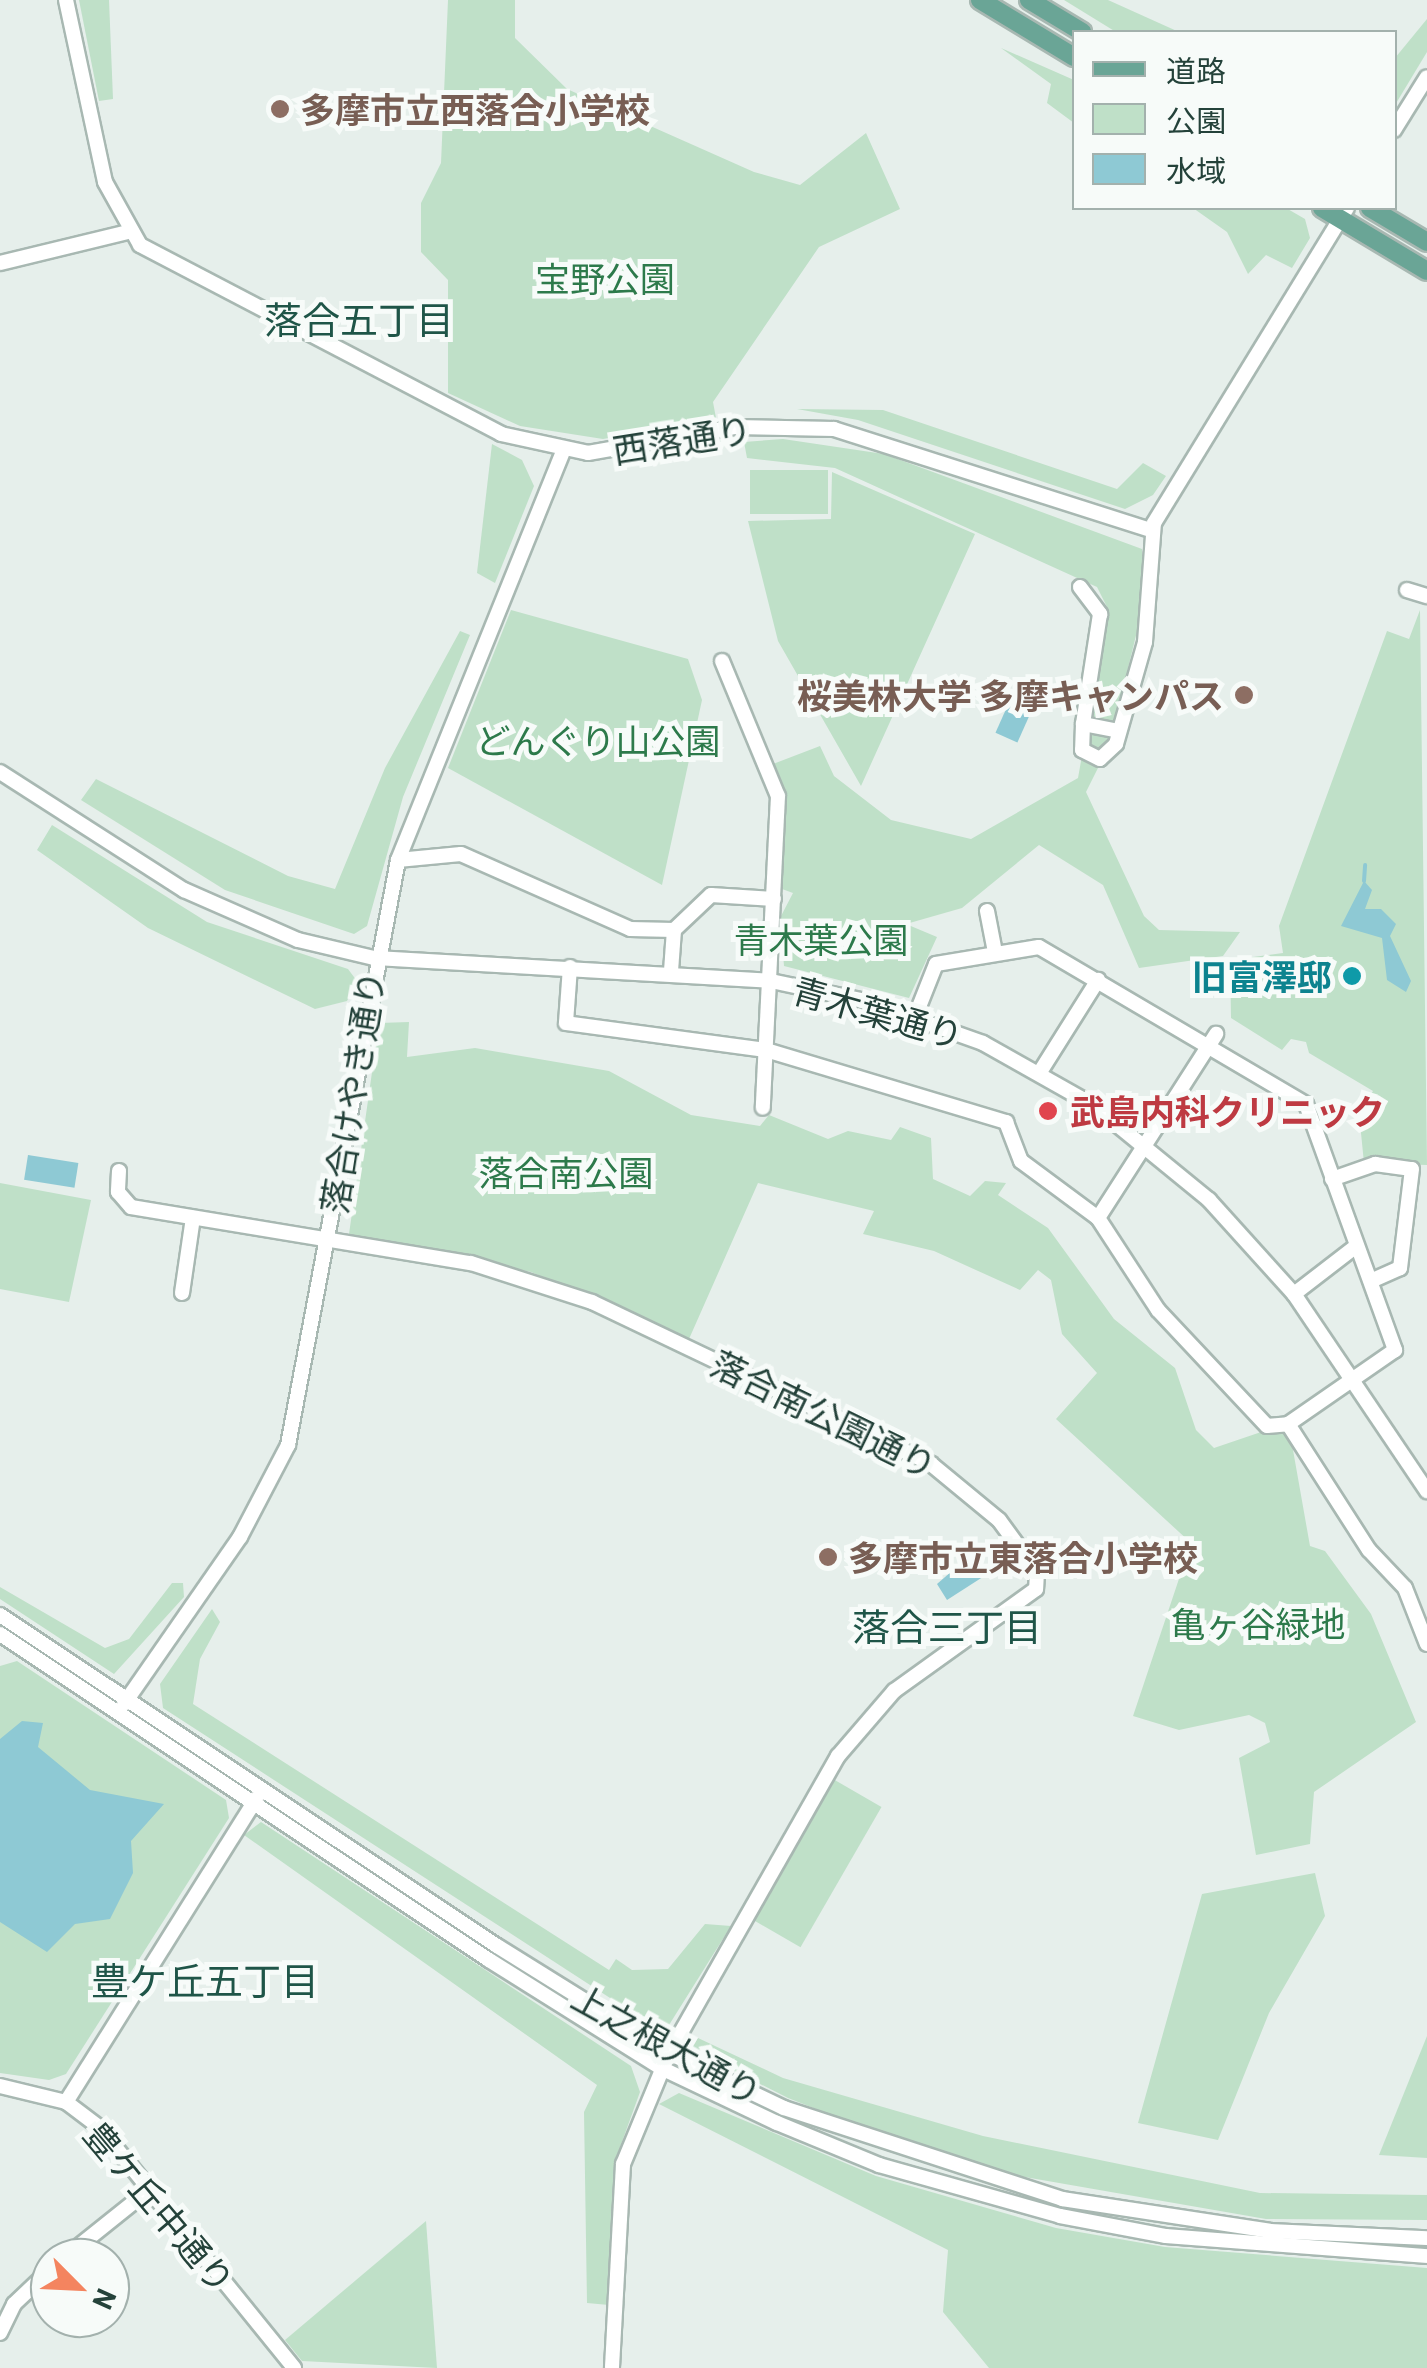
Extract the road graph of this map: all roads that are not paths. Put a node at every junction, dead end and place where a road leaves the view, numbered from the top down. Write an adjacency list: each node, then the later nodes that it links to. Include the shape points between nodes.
1 (66, 0): 10 (street, 西落通り, via 104,182)
2 (980, 0): 5 (main road)
3 (1029, 0): 4 (main road)
4 (1079, 30)
5 (1072, 56)
6 (1427, 77): 7 (street)
7 (1397, 125)
8 (1373, 210): 11 (main road)
9 (1344, 213): 13 (main road); 15 (street)
10 (128, 232): 12 (street); 14 (street, 西落通り, via 174,270 502,434)
11 (1427, 242)
12 (0, 263)
13 (1427, 271)
14 (563, 451): 15 (street, 西落通り, via 736,427 834,429); 23 (street, 落合けやき通り)
15 (1152, 530): 21 (street, via 1150,614)
16 (1080, 587): 20 (street, via 1100,614)
17 (1407, 590): 18 (street)
18 (1427, 596)
19 (722, 661): 24 (street, via 778,796)
20 (1083, 724): 21 (street); 21 (street, via 1082,750 1095,760 1110,755)
21 (1119, 731)
22 (0, 772): 28 (street, 青木葉通り, via 216,907)
23 (398, 860): 26 (street, via 461,854 630,929); 28 (street, 落合けやき通り)
24 (774, 899): 26 (street, via 711,896); 32 (street)
25 (987, 910): 27 (street)
26 (674, 930): 30 (street)
27 (995, 952): 31 (street, via 1039,947); 33 (street, via 936,964)
28 (374, 958): 29 (street, 青木葉通り); 43 (street, 落合けやき通り)
29 (570, 967): 30 (street, 青木葉通り); 35 (street, via 566,1023)
30 (671, 971): 32 (street, 青木葉通り)
31 (1098, 980): 34 (street); 36 (street)
32 (771, 981): 33 (street, 青木葉通り); 35 (street)
33 (915, 1017): 36 (street, 青木葉通り)
34 (1212, 1038): 38 (street); 40 (street, via 1306,1104)
35 (766, 1050): 37 (street); 42 (street, via 1006,1122 1021,1162)
36 (1040, 1072): 38 (street, 青木葉通り)
37 (763, 1108)
38 (1146, 1144): 42 (street); 47 (street, 青木葉通り)
39 (120, 1171): 41 (street, via 120,1201)
40 (1332, 1179): 44 (street); 45 (street, via 1375,1164 1412,1169 1400,1268)
41 (193, 1218): 43 (street); 46 (street)
42 (1098, 1218): 49 (street, via 1158,1310 1267,1426)
43 (328, 1239): 54 (street, 落合けやき通り, via 298,1412 273,1482); 58 (street, 落合南公園通り, via 536,1281 699,1352 931,1464 989,1510 1037,1572 1036,1588 894,1691 838,1756)
44 (1355, 1247): 45 (street); 47 (street)
45 (1371, 1282): 48 (street, via 1394,1350)
46 (182, 1293)
47 (1294, 1294): 48 (street, 青木葉通り)
48 (1352, 1379): 49 (street); 50 (street, 青木葉通り)
49 (1288, 1424): 53 (street, via 1369,1550 1405,1588)
50 (1427, 1491)
51 (0, 1615): 52 (street, 上之根大通り)
52 (5, 1635): 54 (street, 上之根大通り); 55 (street, 上之根大通り)
53 (1427, 1644)
54 (128, 1699): 55 (street, 落合けやき通り); 56 (street, 上之根大通り)
55 (118, 1713): 57 (street, 上之根大通り)
56 (263, 1789): 57 (street); 58 (street, 上之根大通り)
57 (253, 1804): 59 (street, 上之根大通り); 61 (street)
58 (669, 2052): 59 (street); 64 (street, 上之根大通り, via 885,2148 1062,2200 1270,2231)
59 (661, 2068): 65 (street, 上之根大通り, via 879,2165 1060,2216 1184,2238); 69 (street, via 623,2164)
60 (0, 2086): 61 (street, 豊ケ丘中通り)
61 (66, 2102): 62 (street, 豊ケ丘中通り)
62 (149, 2190): 63 (street); 68 (street, 豊ケ丘中通り)
63 (89, 2238)
64 (1427, 2238)
65 (1427, 2256)
66 (30, 2289): 67 (street)
67 (0, 2334)
68 (294, 2368)
69 (612, 2368)

